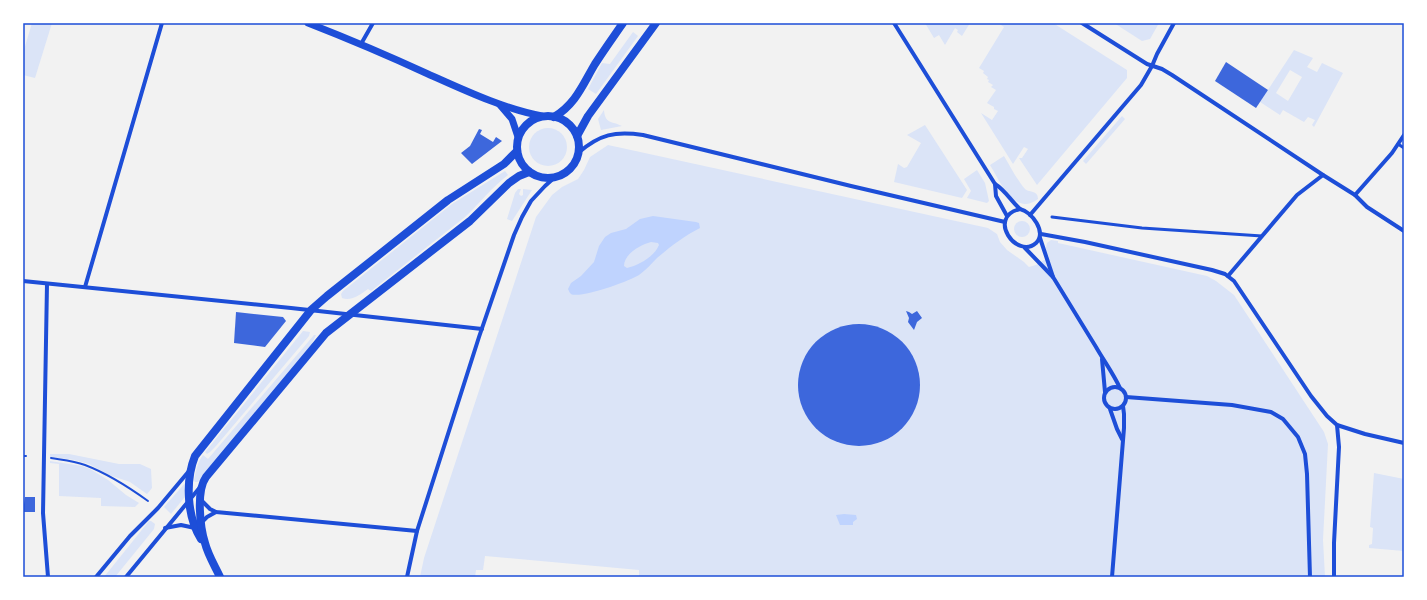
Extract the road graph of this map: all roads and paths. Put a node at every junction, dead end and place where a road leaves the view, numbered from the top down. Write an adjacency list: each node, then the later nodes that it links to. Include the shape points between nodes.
1 (162, 23): 39 (street)
2 (308, 23): 9 (street)
3 (373, 23): 9 (street)
4 (623, 23): 13 (main road, via 576,98 567,108)
5 (656, 23): 15 (main road, via 588,116)
6 (894, 23): 24 (street)
7 (1082, 23): 10 (street)
8 (1174, 23): 10 (street)
9 (361, 44): 11 (street)
10 (1152, 66): 22 (street, via 1172,75); 27 (street, via 1141,85)
11 (500, 104): 12 (street); 16 (street, via 512,119)
12 (542, 116): 13 (main road); 16 (main road, via 528,123)
13 (554, 116): 15 (main road, via 568,124)
14 (1404, 135): 17 (street)
15 (577, 136): 20 (main road)
16 (518, 137): 19 (main road)
17 (1398, 144): 18 (lane); 25 (street)
18 (1404, 148)
19 (517, 151): 21 (main road, via 521,163); 40 (main road, via 504,164 448,200)
20 (578, 153): 23 (main road, via 570,169); 30 (street, via 605,136 620,133 642,135)
21 (529, 172): 23 (main road, via 542,178); 41 (main road, via 509,183 470,222)
22 (1323, 175): 25 (street); 33 (street, via 1296,195)
23 (555, 177): 42 (street, via 532,201 517,226)
24 (994, 184): 26 (street); 28 (street, via 996,196)
25 (1354, 195): 31 (street, via 1367,207)
26 (1020, 209): 27 (street); 28 (street)
27 (1030, 215): 32 (street, via 1037,224)
28 (1007, 216): 30 (street)
29 (1052, 217): 33 (lane, via 1142,228)
30 (1004, 222): 34 (street, via 1012,239)
31 (1404, 231)
32 (1040, 236): 34 (street, via 1031,246); 35 (street, via 1085,242 1212,270); 36 (street)
33 (1262, 236): 35 (street)
34 (1025, 248): 36 (street)
35 (1228, 276): 49 (street, via 1234,281 1313,399)
36 (1053, 277): 43 (street)
37 (23, 281): 38 (street)
38 (48, 284): 39 (street); 62 (street, via 43,513)
39 (85, 287): 40 (street)
40 (311, 310): 41 (street); 53 (main road, via 199,449)
41 (348, 314): 42 (street); 54 (main road, via 326,333)
42 (482, 329): 61 (street)
43 (1102, 359): 44 (street); 45 (street)
44 (1120, 388): 45 (street, via 1112,388); 46 (street)
45 (1105, 392): 48 (street, via 1104,401)
46 (1126, 397): 47 (street); 68 (street, via 1248,407 1278,415 1289,424 1302,444 1306,464)
47 (1123, 406): 48 (street, via 1116,410); 50 (street)
48 (1110, 409): 50 (street)
49 (1337, 425): 51 (street); 69 (street, via 1340,447)
50 (1122, 440): 67 (street)
51 (1404, 443)
52 (50, 458): 57 (path, via 87,466)
53 (191, 469): 56 (main road); 63 (street)
54 (202, 485): 55 (main road); 56 (street)
55 (200, 499): 58 (street); 59 (main road)
56 (189, 500): 59 (main road, via 190,513); 60 (street)
57 (148, 501)
58 (216, 512): 59 (street); 61 (street)
59 (198, 526): 60 (street, via 181,525); 65 (main road)
60 (165, 528): 64 (street)
61 (417, 531): 66 (street)
62 (49, 577)
63 (96, 577)
64 (126, 577)
65 (220, 577)
66 (407, 577)
67 (1112, 577)
68 (1310, 577)
69 (1334, 577)

